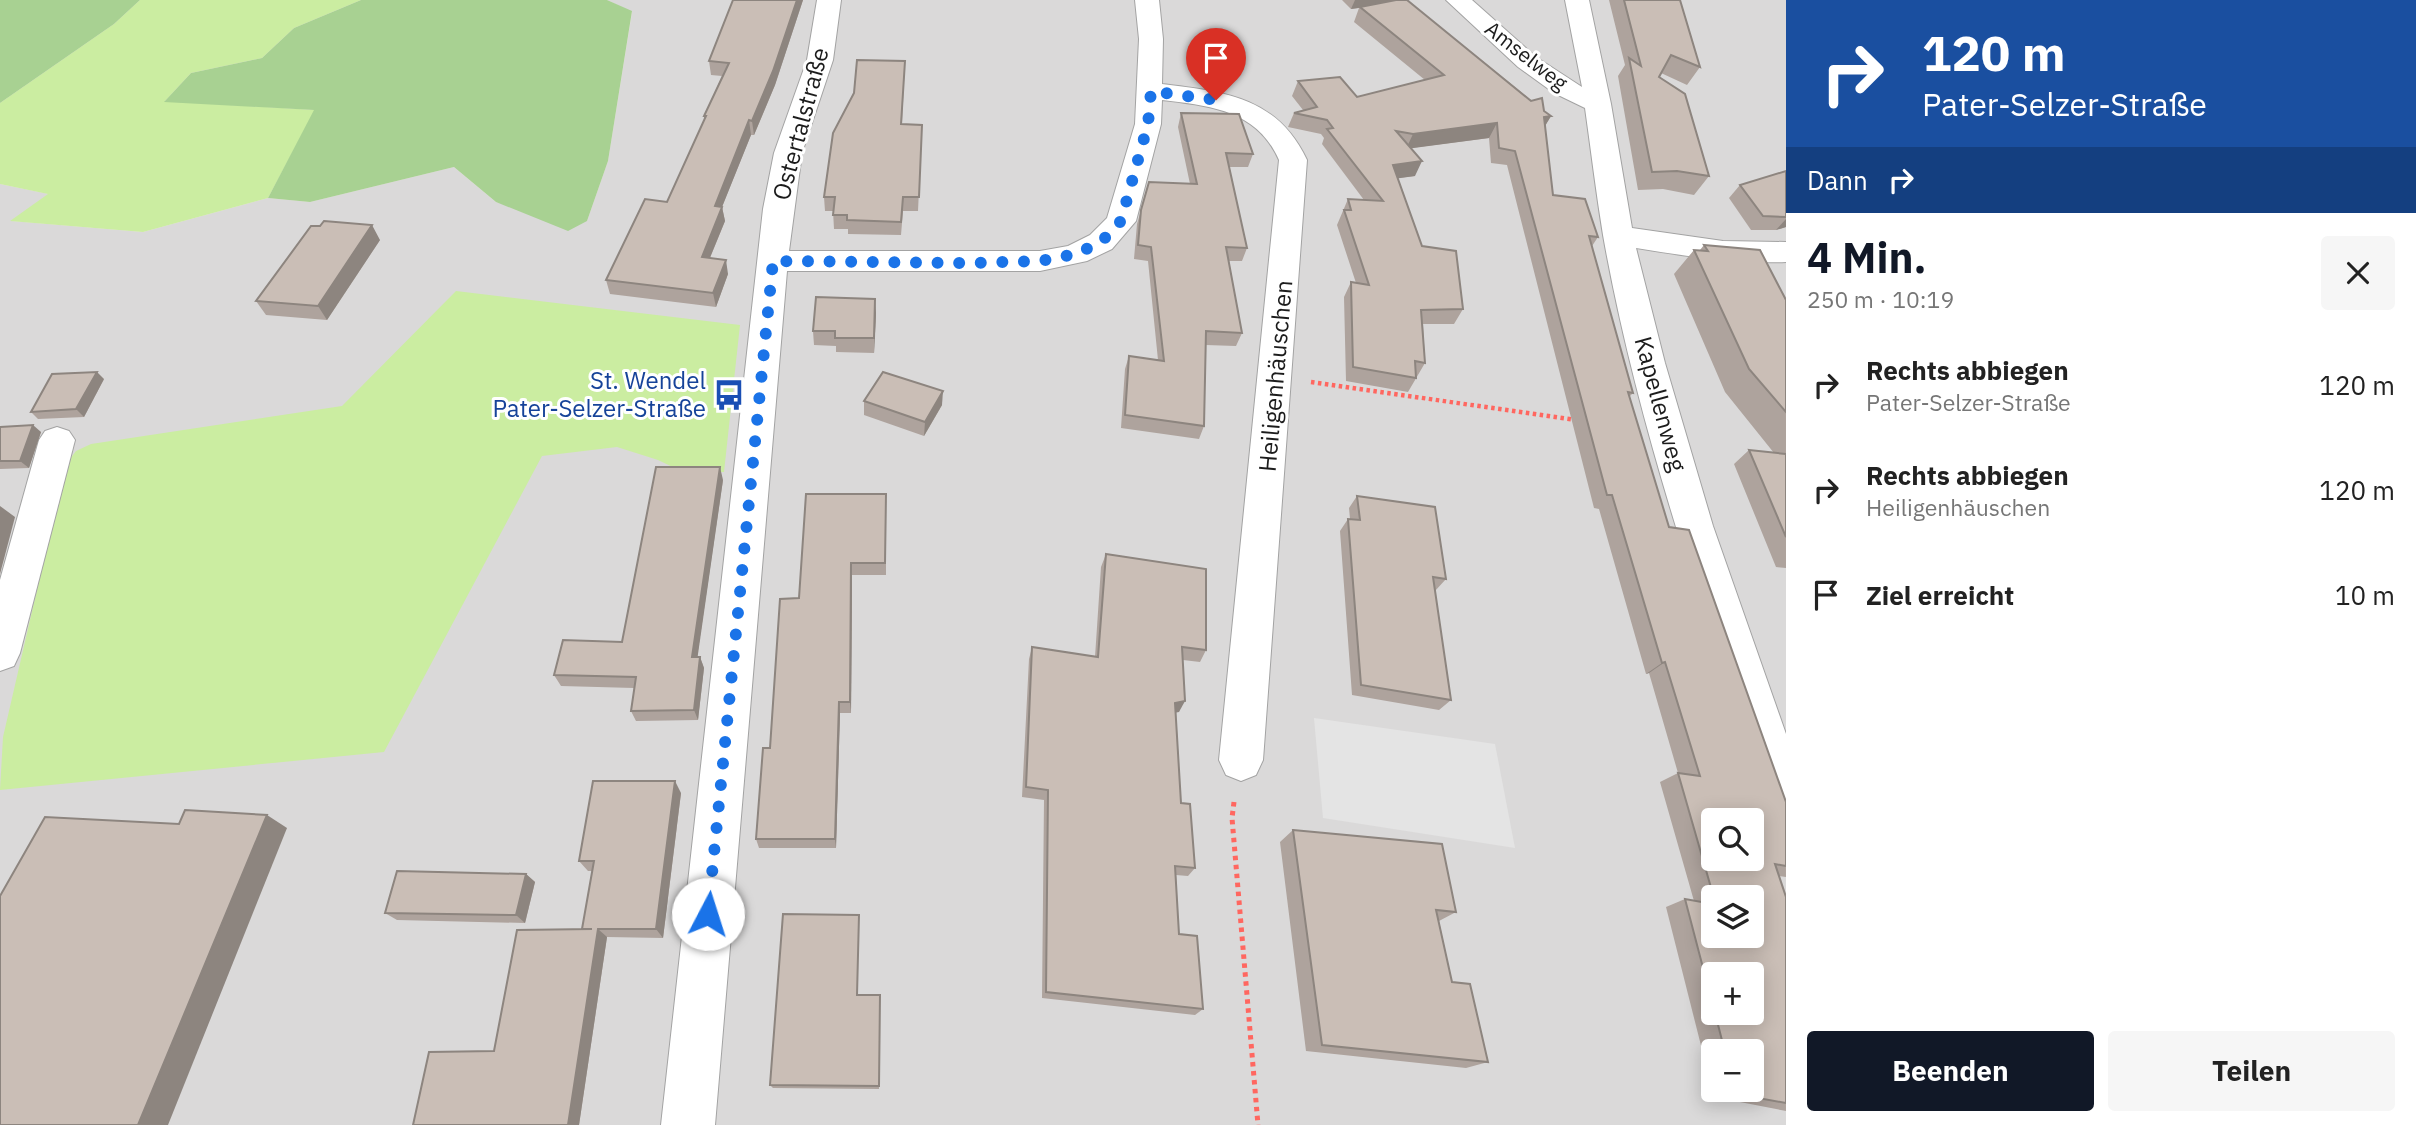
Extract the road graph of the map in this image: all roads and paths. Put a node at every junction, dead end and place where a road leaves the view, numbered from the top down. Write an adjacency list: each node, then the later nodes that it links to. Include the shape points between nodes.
1 (829, 0): 9 (street, Ostertalstraße, via 820,60 788,153)
2 (1147, 0): 5 (street)
3 (1458, 0): 6 (street, Amselweg, via 1527,62 1563,88)
4 (1577, 0): 6 (street, Kapellenweg)
5 (1151, 91): 9 (street, via 1148,124 1121,221 1101,242 1076,254 1040,261 970,263); 10 (street, Heiligenhäuschen, via 1232,104 1279,131 1288,145 1293,160 1291,206)
6 (1598, 104): 7 (street, Kapellenweg)
7 (1618, 235): 8 (street, via 1722,251); 15 (street, Kapellenweg, via 1693,526)
8 (1786, 252)
9 (773, 261): 16 (street, Ostertalstraße)
10 (1276, 377): 11 (path); 14 (street, Heiligenhäuschen)
11 (1586, 421)
12 (57, 440): 13 (street)
13 (0, 653)
14 (1241, 760): 17 (path, via 1232,818)
15 (1786, 797)
16 (688, 1125)
17 (1258, 1125)

